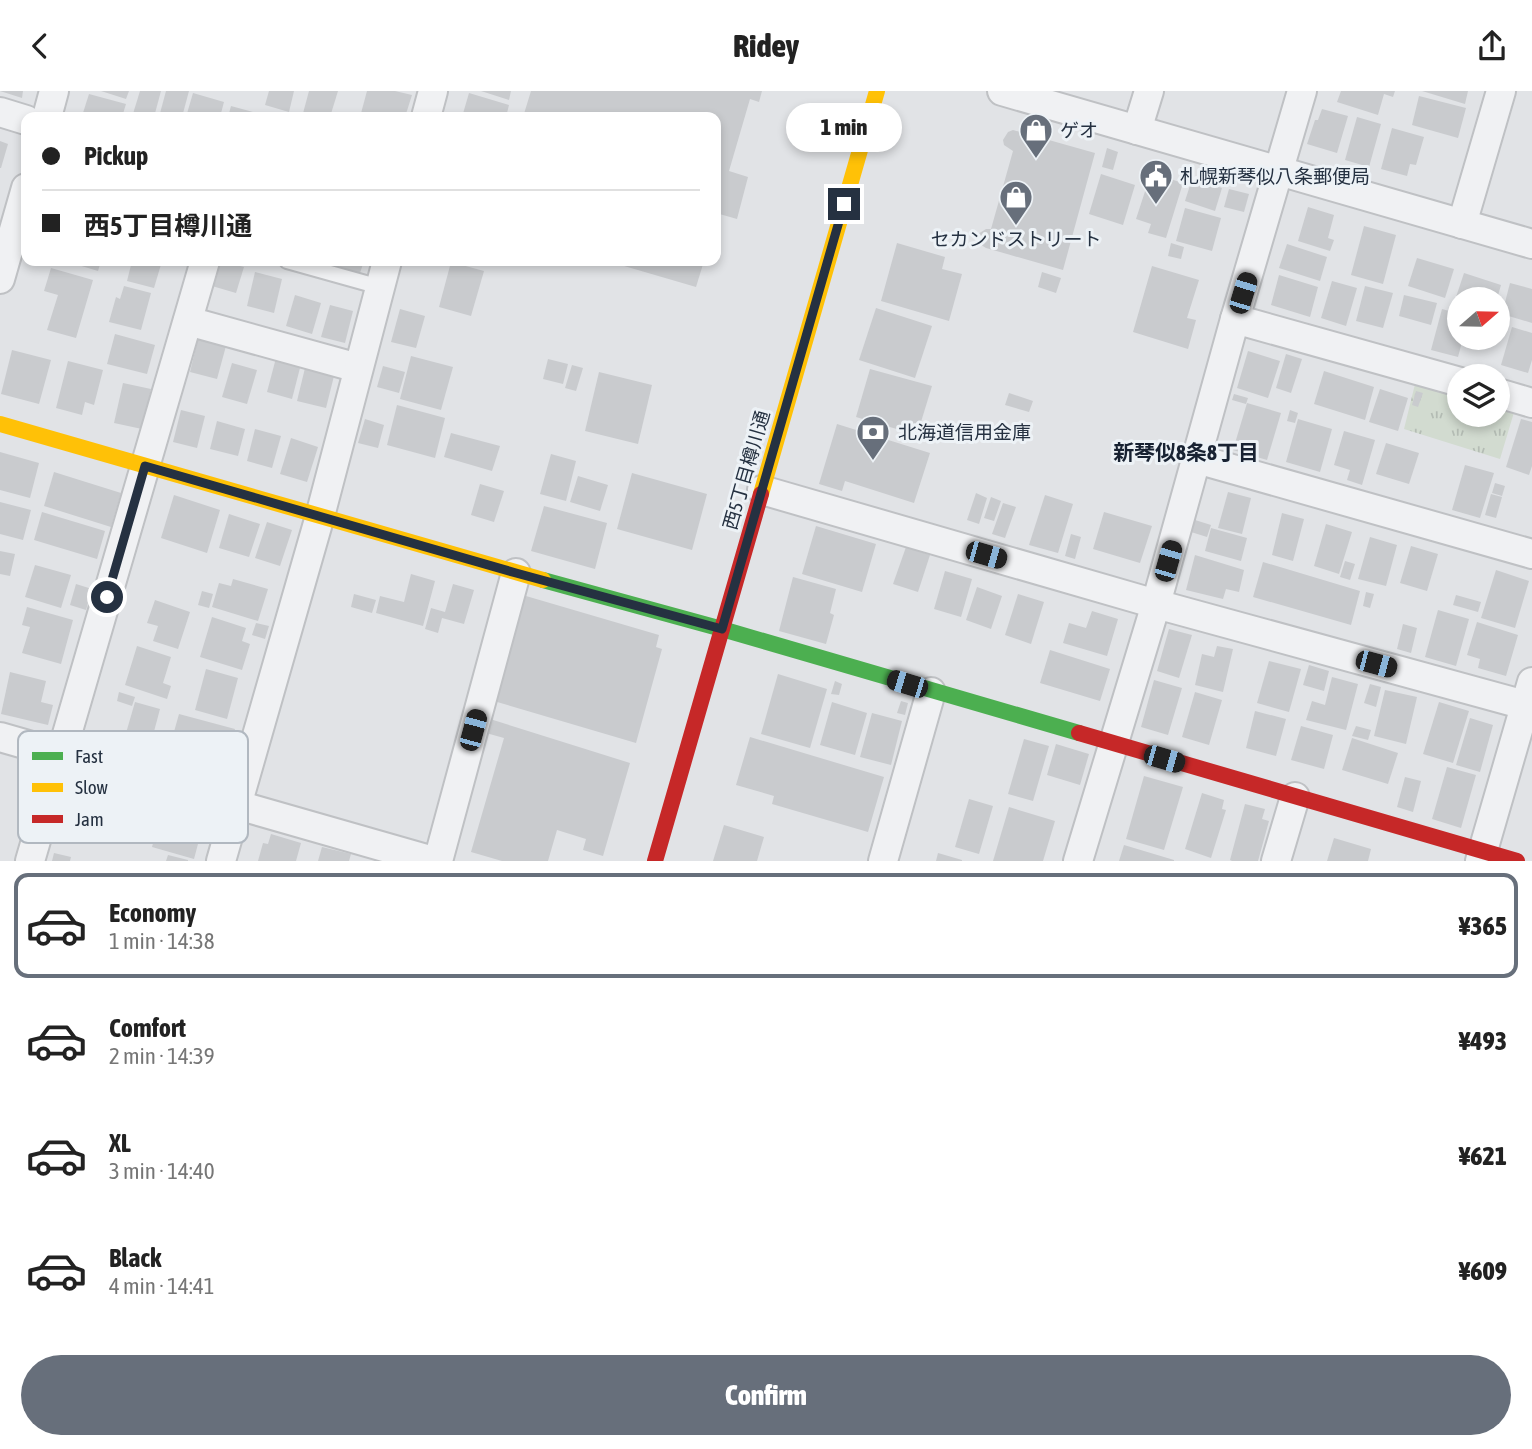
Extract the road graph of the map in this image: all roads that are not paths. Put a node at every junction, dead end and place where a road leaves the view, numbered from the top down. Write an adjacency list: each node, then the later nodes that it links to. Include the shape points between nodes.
1 (54, 91): 9 (street)
2 (433, 91): 10 (street)
3 (877, 91): 30 (street, 西5丁目樽川通)
4 (1002, 91): 12 (street)
5 (1149, 91): 12 (street)
6 (1302, 91): 13 (street)
7 (1500, 91): 15 (street)
8 (0, 112): 11 (street)
9 (48, 112)
10 (427, 112)
11 (21, 118)
12 (1137, 130): 13 (street)
13 (1279, 171): 15 (street); 21 (street)
14 (21, 204): 19 (street)
15 (1462, 224): 16 (street)
16 (1532, 244)
17 (204, 266): 22 (street)
18 (324, 266): 20 (lane)
19 (1, 269)
20 (384, 274): 23 (street)
21 (1235, 319): 24 (street); 28 (street)
22 (188, 321): 23 (street); 29 (street)
23 (358, 367): 31 (street)
24 (1447, 378)
25 (1510, 397): 26 (street)
26 (1532, 403)
27 (0, 424): 29 (street)
28 (1197, 460): 32 (street); 34 (street)
29 (145, 466): 31 (street); 38 (street)
30 (762, 490): 34 (street); 35 (street, 西5丁目樽川通)
31 (320, 516): 33 (street); 42 (street)
32 (1532, 554)
33 (516, 573): 35 (street); 50 (street)
34 (1156, 604): 37 (street); 41 (street)
35 (722, 629): 36 (street); 51 (street, 西5丁目樽川通)
36 (931, 692): 41 (street); 52 (street)
37 (1529, 693): 47 (street)
38 (67, 731)
39 (0, 737): 40 (street)
40 (18, 742)
41 (1112, 744): 43 (street); 53 (street)
42 (248, 767)
43 (1295, 797): 47 (street); 54 (street)
44 (248, 808): 50 (street)
45 (35, 843): 48 (street)
46 (226, 843): 49 (street)
47 (1481, 856): 55 (street)
48 (30, 861)
49 (221, 861)
50 (435, 861)
51 (656, 861)
52 (883, 861)
53 (1078, 861)
54 (1276, 861)
55 (1517, 861)

